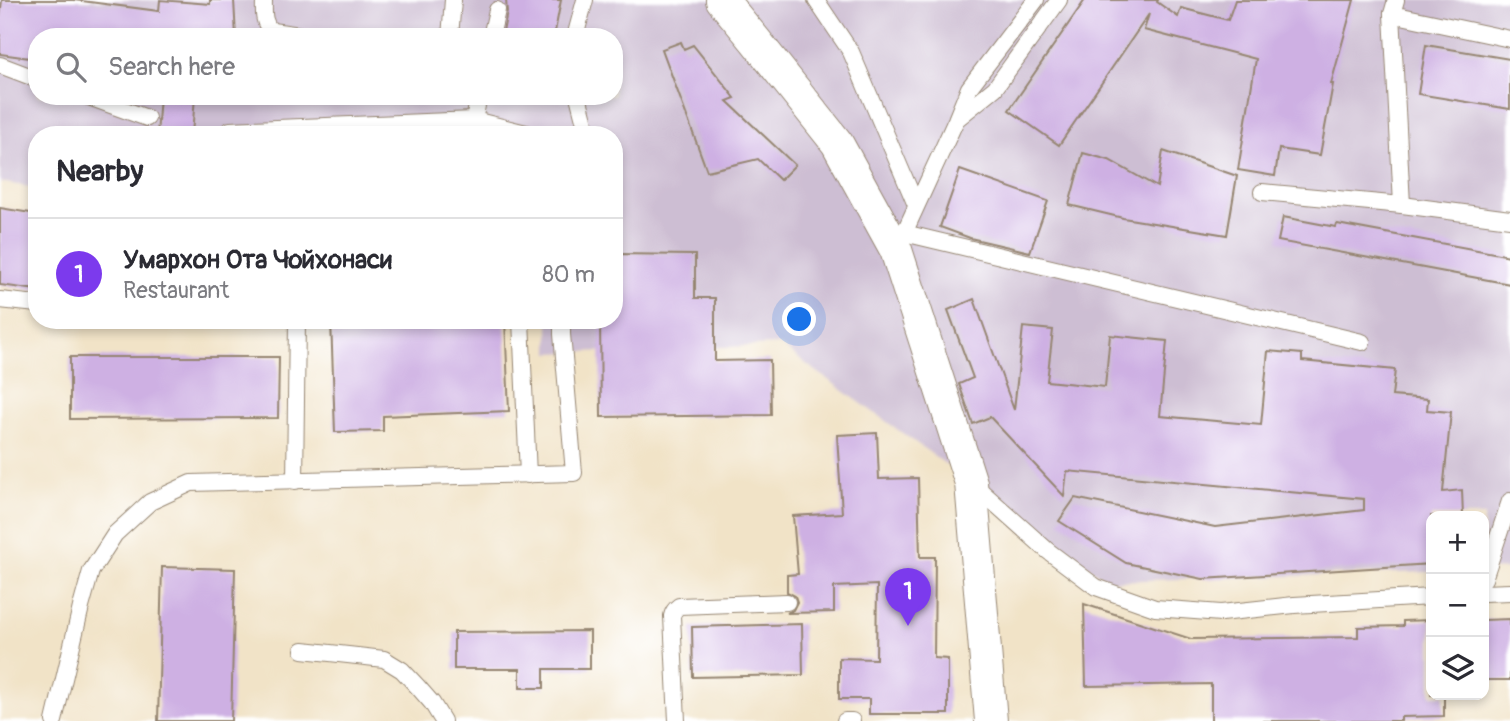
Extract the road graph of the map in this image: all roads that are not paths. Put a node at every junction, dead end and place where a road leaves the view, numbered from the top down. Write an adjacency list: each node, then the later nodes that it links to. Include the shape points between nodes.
1 (264, 0): 10 (lane)
2 (453, 0): 11 (lane)
3 (585, 0): 13 (lane)
4 (722, 0): 30 (street, via 837,143)
5 (816, 0): 27 (lane, via 851,52)
6 (1036, 0): 22 (lane, via 969,88)
7 (1059, 0): 22 (lane, via 995,88)
8 (1394, 7): 14 (lane); 28 (lane)
9 (497, 10): 12 (lane)
10 (269, 28)
11 (451, 28)
12 (493, 28)
13 (577, 28)
14 (1510, 39)
15 (0, 65): 16 (lane)
16 (28, 76)
17 (111, 105): 20 (lane)
18 (477, 105): 21 (lane)
19 (580, 105): 25 (lane)
20 (147, 118)
21 (474, 120): 23 (lane); 24 (lane)
22 (956, 120): 27 (lane)
23 (328, 126)
24 (498, 126)
25 (586, 126)
26 (1262, 192): 28 (lane)
27 (916, 205): 30 (lane)
28 (1402, 205): 29 (lane)
29 (1510, 219)
30 (900, 242): 36 (lane); 39 (street)
31 (0, 300): 32 (lane)
32 (28, 303)
33 (297, 329): 38 (lane)
34 (521, 329): 37 (lane)
35 (562, 329): 37 (lane, via 575,473)
36 (1362, 342)
37 (528, 475): 38 (lane)
38 (295, 481): 47 (lane, via 191,483 150,502 115,534 92,572)
39 (971, 483): 44 (lane, via 1096,587 1155,608 1221,613); 52 (street)
40 (1510, 501): 41 (lane)
41 (1486, 574)
42 (1510, 592): 43 (lane)
43 (1489, 593)
44 (1426, 597)
45 (787, 602): 49 (lane, via 679,606 673,611)
46 (303, 650): 48 (lane, via 384,659 402,670)
47 (54, 721)
48 (443, 721)
49 (677, 721)
50 (845, 721): 51 (lane)
51 (852, 721)
52 (991, 721)

